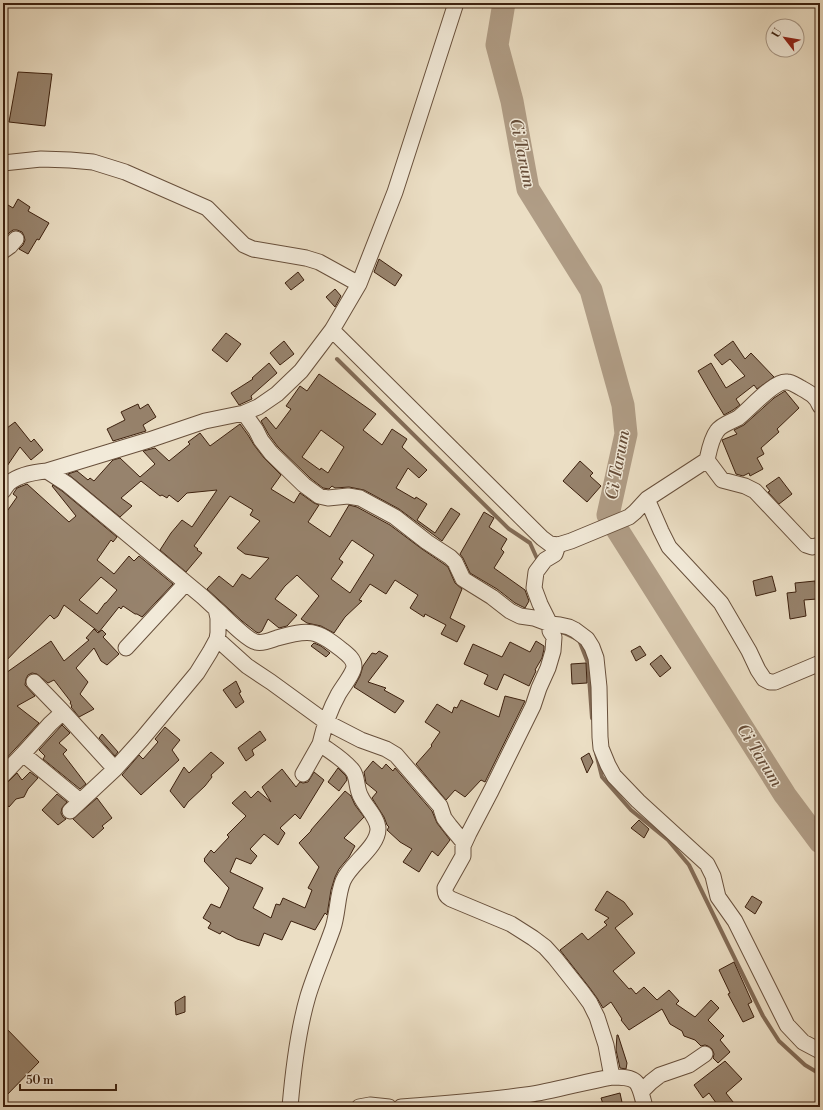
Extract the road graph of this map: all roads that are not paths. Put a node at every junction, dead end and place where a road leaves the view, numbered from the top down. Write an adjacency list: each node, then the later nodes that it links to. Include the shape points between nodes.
1 (456, 3): 5 (street, via 395,192)
2 (3, 163): 5 (street, via 41,159 70,160 93,162 125,172 207,208 244,245 319,262)
3 (16, 239): 4 (street)
4 (3, 251)
5 (359, 284): 6 (street)
6 (332, 330): 8 (street, via 301,371 277,394); 13 (street, via 542,538 550,544)
7 (820, 406): 9 (street, via 812,394 790,382 783,382 737,418 718,429)
8 (244, 413): 10 (street, via 205,421); 17 (street, via 271,453 319,496 360,498 395,517 450,557 462,578 515,614)
9 (707, 460): 12 (street); 14 (street, via 722,480 755,491 806,545)
10 (47, 471): 11 (street, via 34,472 18,478 9,483); 15 (street, via 67,484)
11 (3, 491)
12 (647, 499): 13 (street, via 629,516); 20 (street, via 669,547 721,603 764,679 775,682)
13 (565, 543): 17 (street, via 541,566 534,588 540,604)
14 (820, 545)
15 (185, 584): 16 (street); 19 (street)
16 (216, 609): 18 (street); 23 (street, via 256,642 315,633 349,656 354,662 354,669)
17 (553, 624): 29 (street, via 550,631 554,637 553,651 533,706); 30 (street, via 569,627 587,639 592,647 596,658 599,687 601,748 614,776 707,864 718,897 735,921 787,1025 803,1042)
18 (217, 639): 23 (street, via 247,666); 26 (street, via 197,673)
19 (126, 648)
20 (820, 663)
21 (34, 682): 22 (street)
22 (63, 712): 25 (street); 26 (street)
23 (326, 722): 24 (street); 29 (street, via 396,755 440,806 444,818)
24 (320, 744): 27 (street); 34 (street, via 353,770 359,794 378,829 370,847 345,876 341,887 333,928 317,970 302,1022)
25 (23, 754): 26 (street, via 75,806); 28 (street)
26 (115, 769)
27 (303, 774)
28 (3, 776)
29 (464, 843): 32 (street, via 463,856 446,888 446,895 511,924 539,942 555,958 594,1012 606,1045)
30 (820, 1051)
31 (705, 1054): 33 (street, via 689,1065 660,1075)
32 (612, 1077): 33 (street, via 631,1078 637,1082); 37 (street, via 525,1095)
33 (641, 1092): 38 (street)
34 (290, 1107)
35 (359, 1107): 36 (street)
36 (389, 1107)
37 (401, 1107)
38 (646, 1107)

